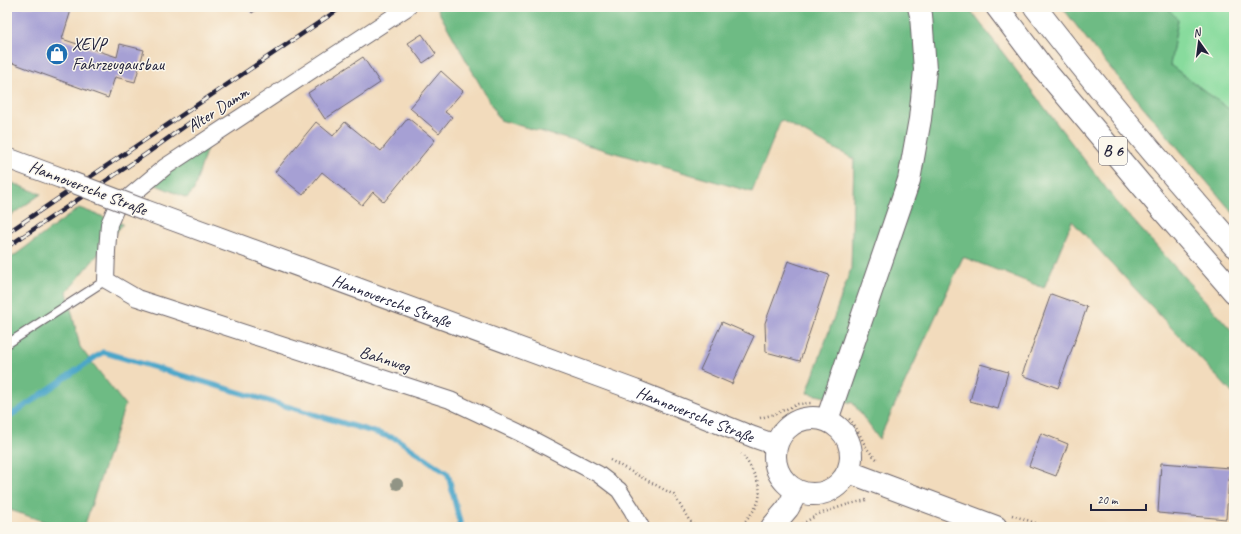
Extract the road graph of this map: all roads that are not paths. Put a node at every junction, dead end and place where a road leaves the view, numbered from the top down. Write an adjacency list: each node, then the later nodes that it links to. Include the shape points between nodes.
1 (408, 7): 7 (street, Alter Damm, via 165,166 116,208 109,224)
2 (919, 7): 10 (main road, via 925,70 920,119 909,180)
3 (997, 7): 8 (main road, B 6, via 1048,74)
4 (1035, 7): 6 (main road, B 6, via 1182,187)
5 (7, 158): 11 (street, Hannoversche Straße, bridge, via 635,390)
6 (1234, 246)
7 (106, 280): 9 (lane); 14 (street, Bahnweg, via 137,298 450,400 598,474 619,490)
8 (1234, 292)
9 (7, 344)
10 (829, 413): 11 (main road, Hannoversche Straße, via 817,418 804,418 792,424 783,432); 12 (main road, via 847,437 851,448)
11 (776, 445): 13 (main road, Hannoversche Straße, via 776,466 780,477)
12 (849, 472): 13 (main road, Hannoversche Straße, via 833,490 809,495); 15 (main road)
13 (797, 491): 18 (main road, via 788,508)
14 (632, 510): 16 (street); 17 (street, Bahnweg)
15 (1003, 521)
16 (630, 527)
17 (641, 527)
18 (772, 527)

